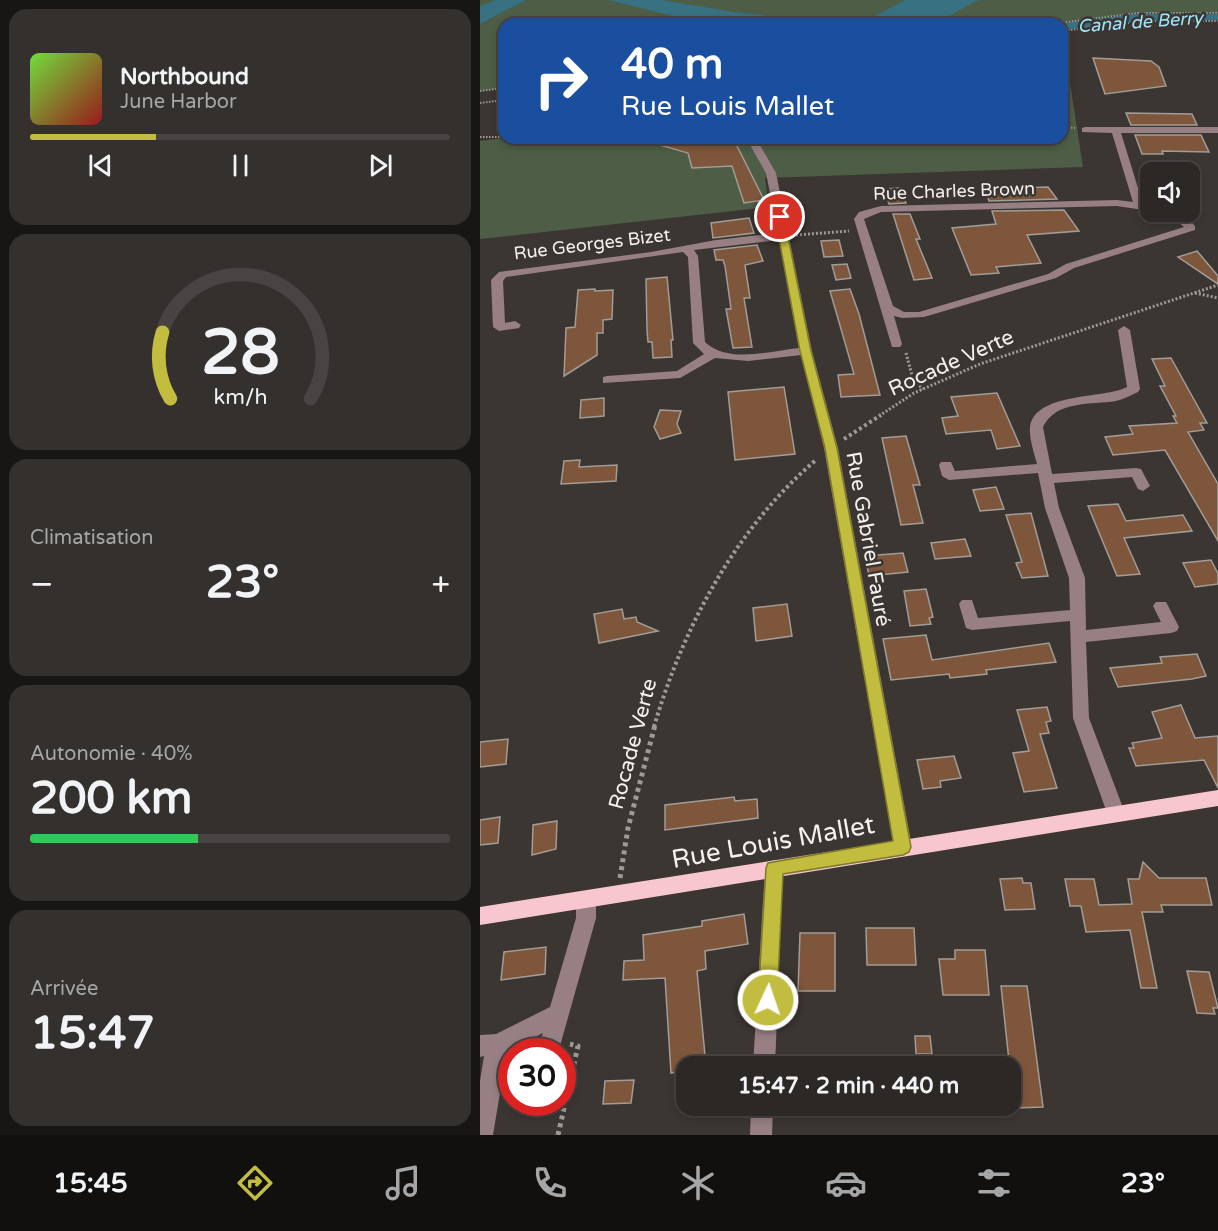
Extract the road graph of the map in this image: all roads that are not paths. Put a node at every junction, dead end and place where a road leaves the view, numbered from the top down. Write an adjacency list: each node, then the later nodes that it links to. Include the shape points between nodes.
1 (1085, 130): 3 (street)
2 (1218, 130): 3 (street)
3 (1116, 132): 5 (street, Rue Charles Brown)
4 (754, 144): 8 (street, Rue Gabriel Fauré, via 771,173)
5 (1140, 194)
6 (1140, 206): 10 (street, Rue Charles Brown, via 1117,203 881,209 863,214 862,230)
7 (1185, 222): 10 (street, via 1191,228 1070,266 1052,276 920,315 902,315 888,308)
8 (783, 236): 9 (street, Rue Georges Bizet); 14 (street, Rue Gabriel Fauré)
9 (686, 249): 11 (street, Rue Georges Bizet, via 503,274 497,280 499,327); 15 (street, Rue Georges Bizet, via 693,256 699,343)
10 (885, 301): 13 (street, Rue Charles Brown)
11 (515, 325)
12 (1124, 330): 18 (street, via 1134,389 1119,397 1100,396 1044,413 1036,427)
13 (896, 344)
14 (806, 351): 15 (street, via 730,358); 26 (street, Rue Gabriel Fauré, via 831,448)
15 (712, 354): 16 (street, via 680,374)
16 (607, 380)
17 (946, 465): 18 (street, via 949,476)
18 (1045, 473): 19 (street, via 1136,472); 22 (street, via 1052,508 1077,578)
19 (1143, 486)
20 (966, 604): 22 (street, via 972,624)
21 (1161, 606): 23 (street, via 1171,627)
22 (1078, 615): 23 (street)
23 (1078, 637): 25 (street, via 1081,718)
24 (1218, 798): 25 (main road, Rue Louis Mallet)
25 (1116, 813): 26 (main road, Rue Louis Mallet)
26 (903, 847): 27 (main road, Rue Louis Mallet)
27 (774, 868): 28 (main road, Rue Louis Mallet); 33 (street)
28 (586, 901): 29 (main road, Rue Louis Mallet); 30 (street, via 586,918)
29 (480, 916)
30 (559, 1014): 31 (street); 32 (street)
31 (552, 1038)
32 (488, 1045): 35 (street)
33 (765, 1056)
34 (762, 1116): 36 (street)
35 (482, 1135)
36 (761, 1135)

